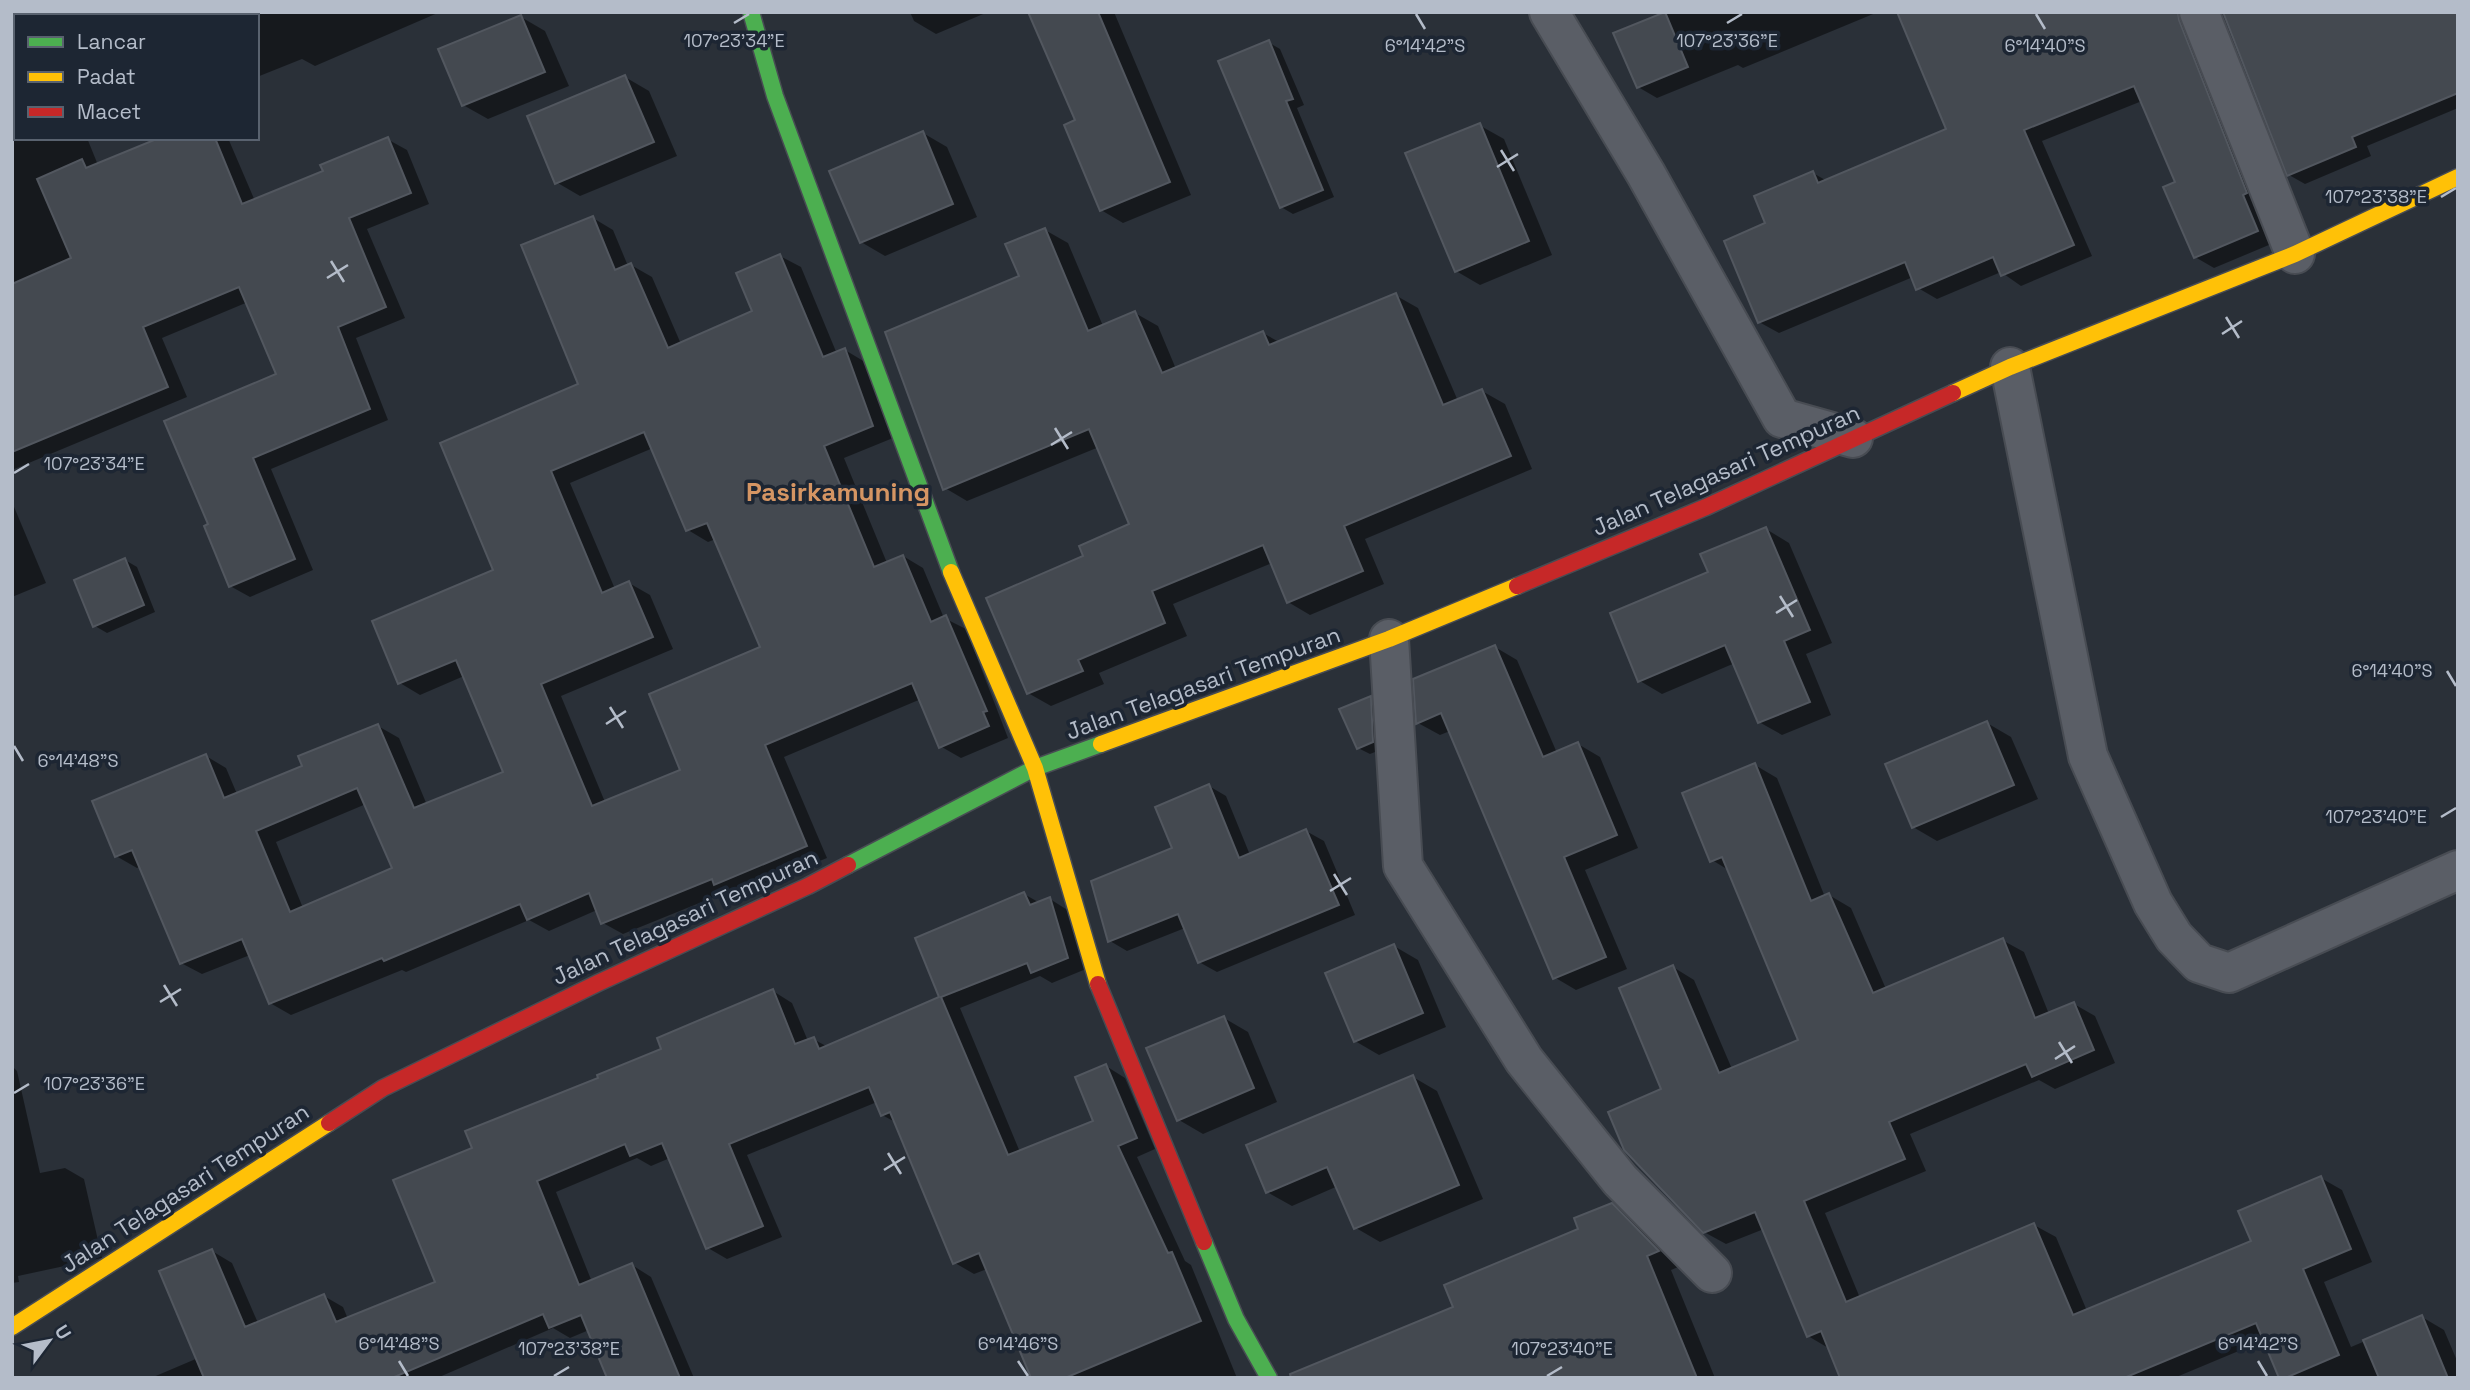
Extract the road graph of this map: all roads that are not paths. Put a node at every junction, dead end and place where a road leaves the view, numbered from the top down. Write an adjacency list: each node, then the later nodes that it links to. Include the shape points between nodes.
1 (751, 12): 9 (street, via 775,96 947,564)
2 (1549, 12): 7 (street, via 1782,418)
3 (2199, 12): 5 (street)
4 (2458, 177): 5 (street, Jalan Telagasari Tempuran)
5 (2295, 254): 6 (street, Jalan Telagasari Tempuran)
6 (2010, 368): 7 (street, Jalan Telagasari Tempuran); 10 (street, via 2088,756 2153,903 2174,937 2199,963 2230,973)
7 (1853, 438): 8 (street, Jalan Telagasari Tempuran, via 1706,507)
8 (1390, 639): 9 (street, Jalan Telagasari Tempuran); 11 (street, via 1403,866 1524,1059 1620,1180)
9 (1035, 768): 12 (street, Jalan Telagasari Tempuran, via 808,886 383,1088); 13 (street, via 1102,998 1236,1319)
10 (2458, 870)
11 (1712, 1273)
12 (12, 1327)
13 (1269, 1378)

